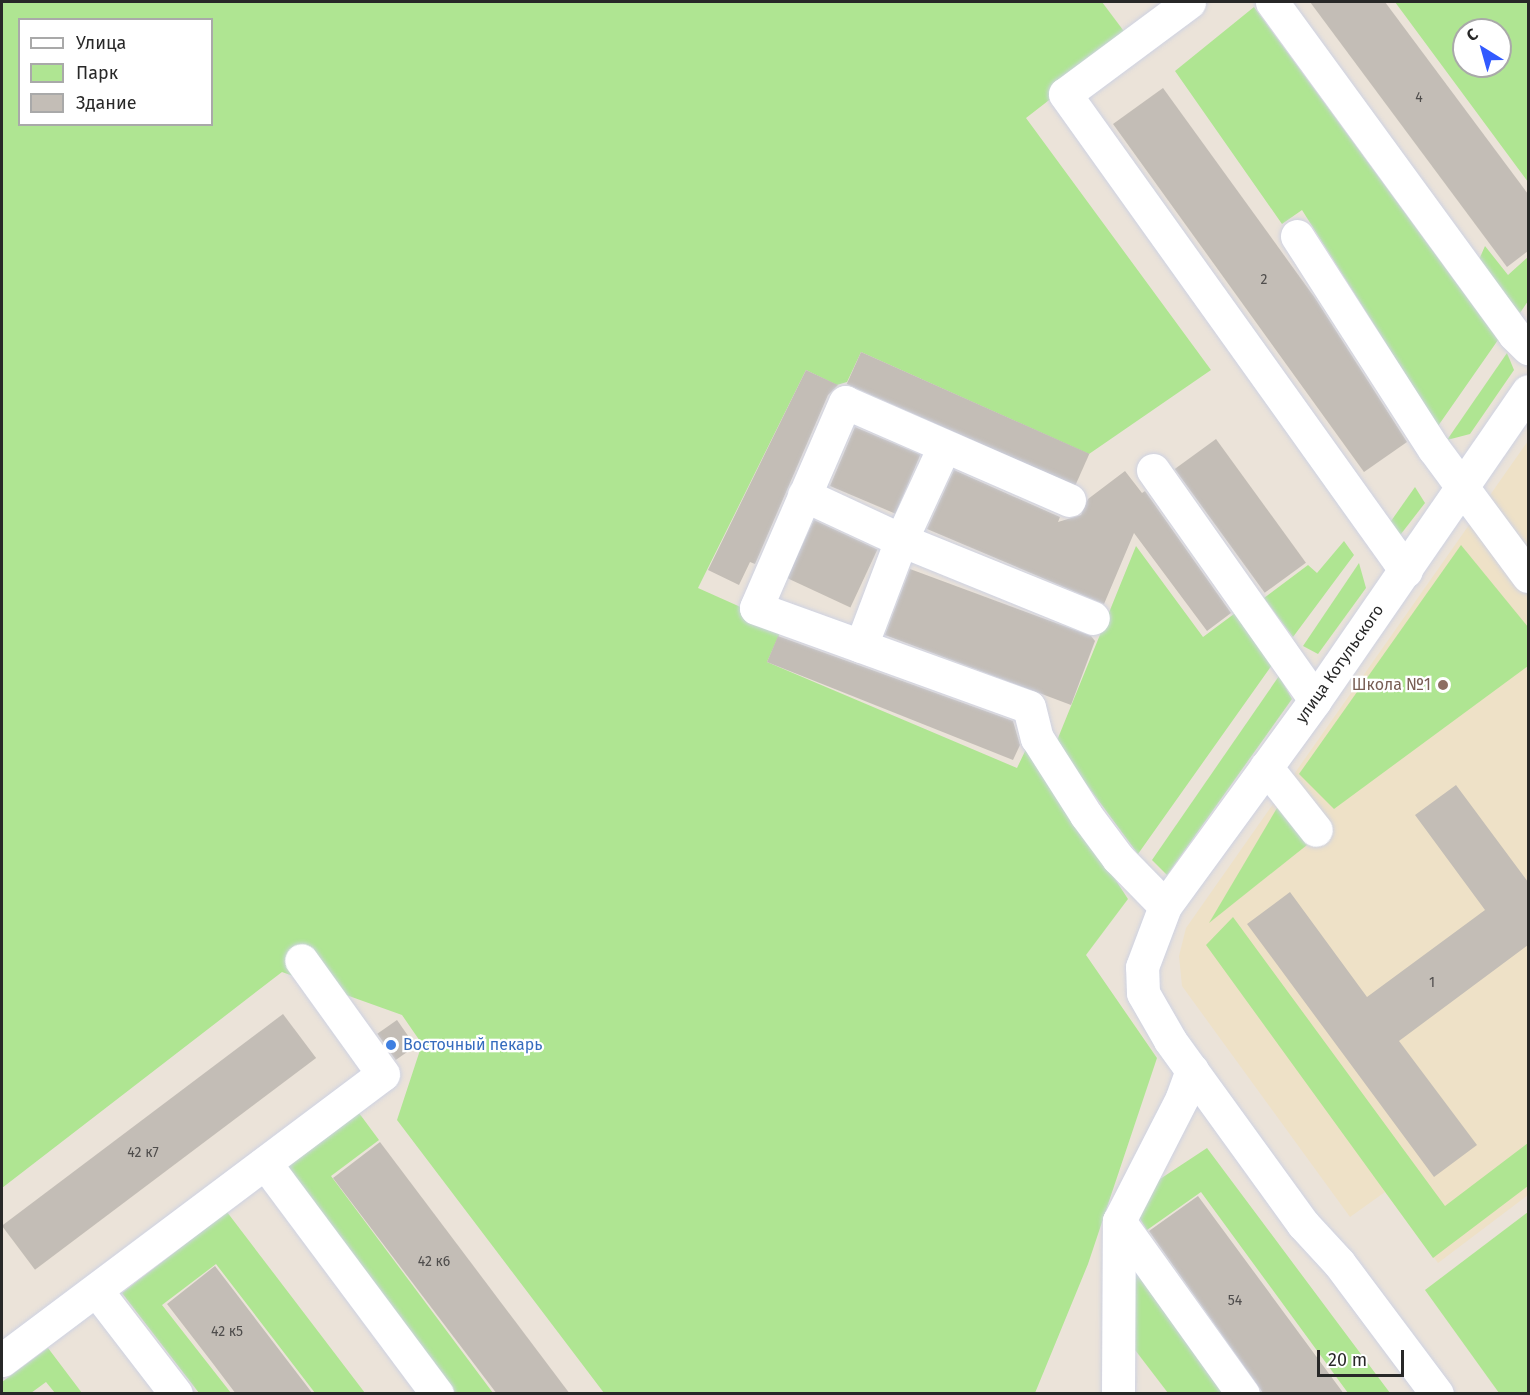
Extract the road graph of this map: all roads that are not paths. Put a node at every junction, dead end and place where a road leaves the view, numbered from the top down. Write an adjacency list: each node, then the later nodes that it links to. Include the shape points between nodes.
1 (1189, 2): 12 (street, via 1065,94)
2 (1272, 2): 4 (street)
3 (1297, 236): 8 (street)
4 (1528, 348)
5 (1528, 391): 8 (street, улица Котульского)
6 (943, 448): 9 (street, via 845,402); 10 (street); 11 (street)
7 (1154, 470): 16 (street)
8 (1463, 488): 12 (street, улица Котульского); 13 (street)
9 (804, 495): 11 (street); 15 (street, via 756,608)
10 (1069, 500)
11 (900, 540): 14 (street); 15 (street)
12 (1406, 571): 16 (street, улица Котульского)
13 (1528, 576)
14 (1093, 618)
15 (861, 646): 19 (street, via 1029,707 1037,738 1086,815 1118,858)
16 (1315, 700): 17 (street, улица Котульского)
17 (1266, 767): 18 (street); 19 (street, улица Котульского)
18 (1317, 830)
19 (1165, 906): 21 (street, улица Котульского, via 1142,967 1143,993)
20 (301, 960): 22 (street, via 383,1074)
21 (1192, 1070): 23 (street, via 1182,1098); 30 (street, улица Котульского, via 1303,1224 1339,1263)
22 (265, 1163): 24 (street); 27 (street)
23 (1119, 1221): 28 (street); 29 (street)
24 (96, 1290): 25 (street); 26 (street)
25 (2, 1360)
26 (176, 1394)
27 (437, 1394)
28 (1118, 1394)
29 (1243, 1394)
30 (1437, 1394)

